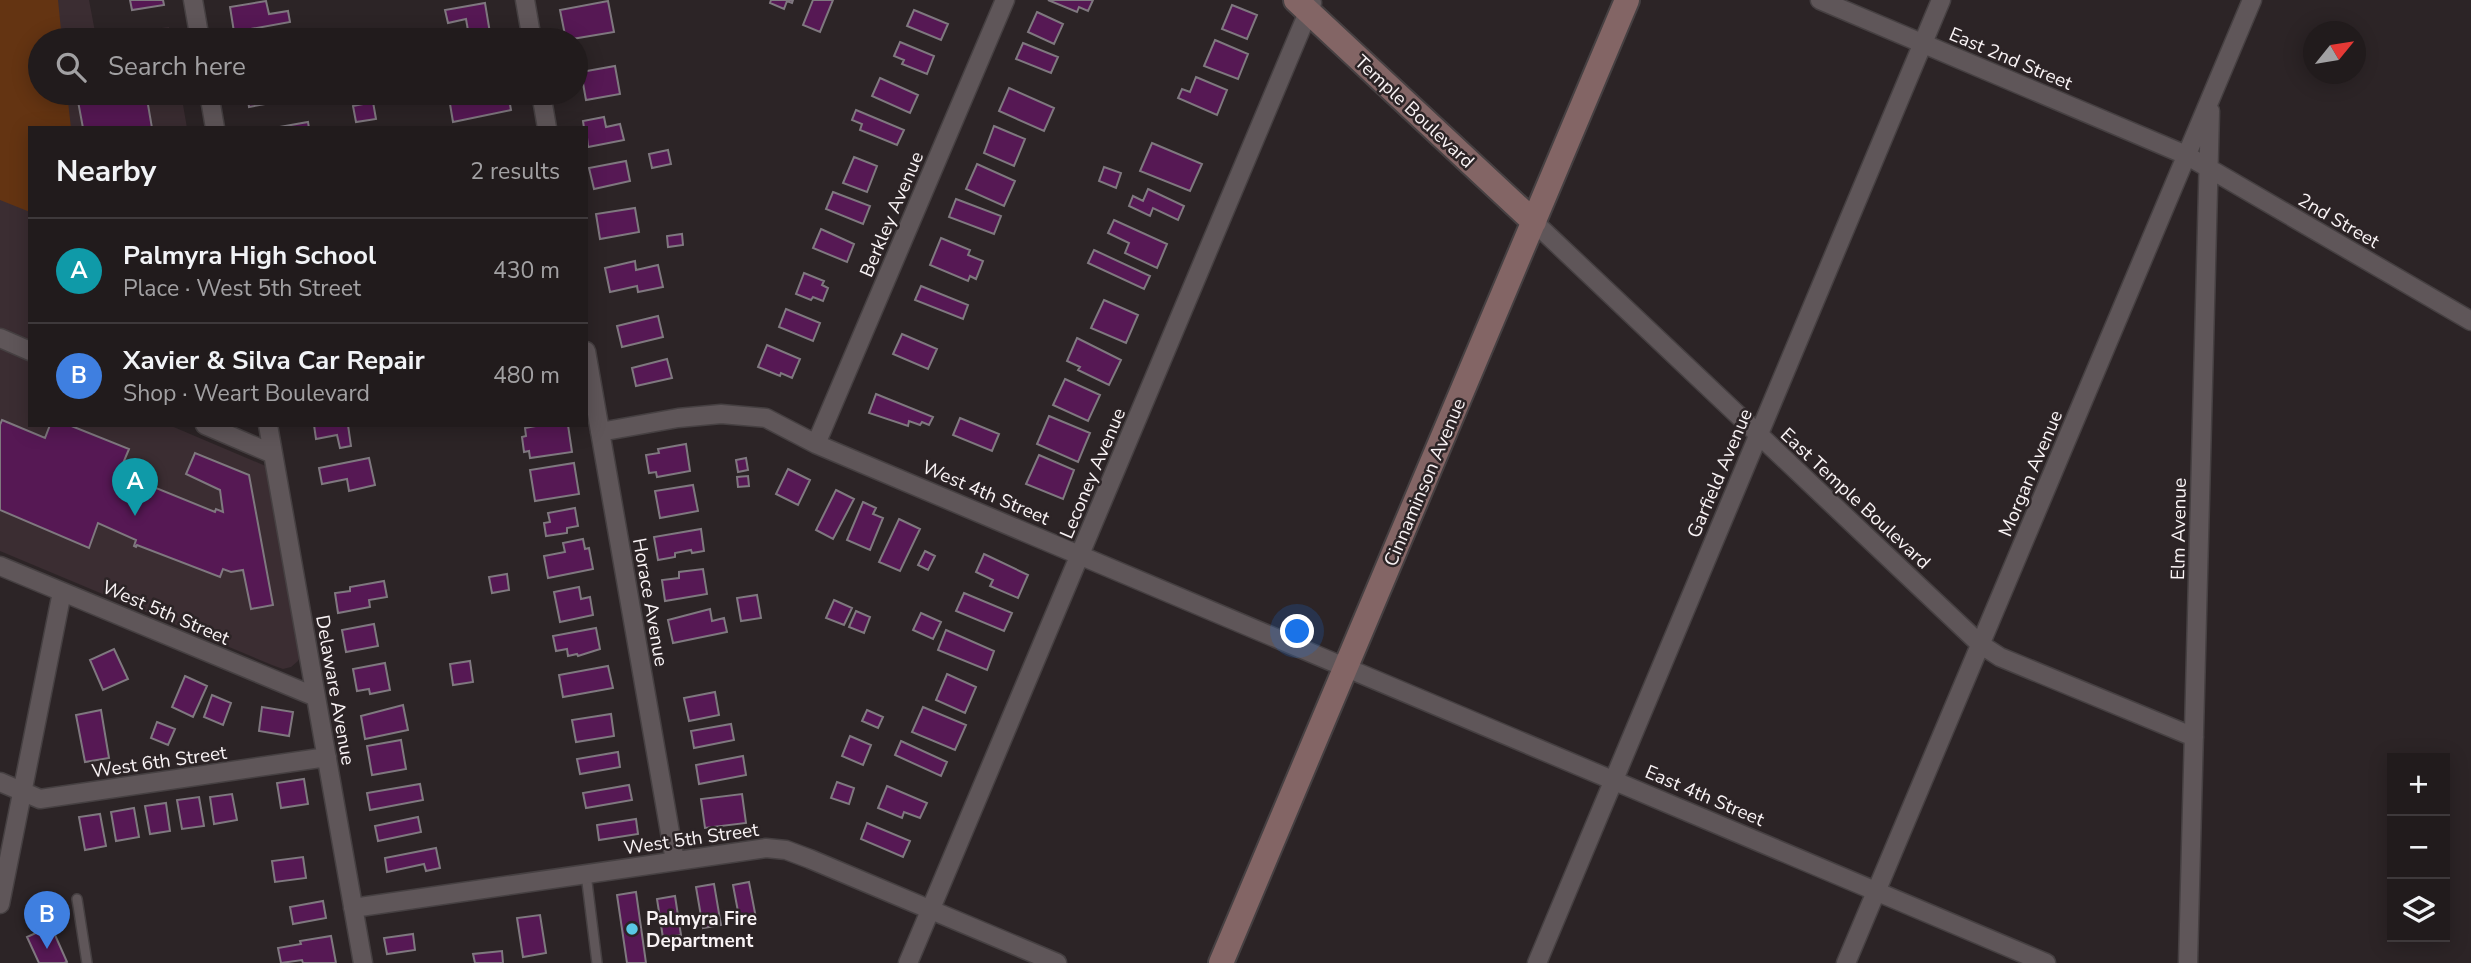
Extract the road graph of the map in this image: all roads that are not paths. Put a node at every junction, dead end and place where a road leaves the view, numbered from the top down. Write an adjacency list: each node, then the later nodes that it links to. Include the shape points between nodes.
1 (193, 0): 9 (street)
2 (525, 0): 10 (street)
3 (1627, 0): 19 (street, Cinnaminson Avenue)
4 (1820, 0): 11 (street, East 2nd Street)
5 (1941, 0): 11 (street, Garfield Avenue)
6 (2252, 0): 12 (street, Morgan Avenue)
7 (1001, 2): 28 (street, Berkley Avenue)
8 (1306, 4): 19 (street, Temple Boulevard); 30 (street, Leconey Avenue)
9 (198, 28)
10 (530, 28)
11 (1923, 44): 17 (street, East 2nd Street); 27 (street, Garfield Avenue)
12 (2211, 97): 17 (street, Morgan Avenue); 18 (street, Elm Avenue)
13 (211, 105): 15 (street)
14 (543, 105): 16 (street)
15 (215, 126)
16 (548, 126)
17 (2186, 155): 18 (street, 2nd Street); 33 (street, Morgan Avenue)
18 (2208, 168): 20 (street, 2nd Street); 36 (street, Elm Avenue)
19 (1534, 222): 27 (street, East Temple Boulevard); 34 (street, Cinnaminson Avenue)
20 (2471, 321)
21 (0, 338): 22 (street)
22 (28, 350)
23 (588, 363): 26 (street, Horace Avenue)
24 (210, 427): 29 (street)
25 (268, 427): 29 (street, Delaware Avenue)
26 (600, 432): 28 (street, West 4th Street, via 721,414 766,418); 41 (street, Horace Avenue)
27 (1758, 434): 33 (street, East Temple Boulevard); 38 (street, Garfield Avenue)
28 (816, 444): 30 (street, West 4th Street)
29 (273, 454): 35 (street, Delaware Avenue)
30 (1080, 554): 34 (street, West 4th Street); 47 (street, Leconey Avenue)
31 (0, 566): 32 (street, West 5th Street)
32 (62, 592): 35 (street, West 5th Street); 40 (street)
33 (1980, 644): 36 (street, East Temple Boulevard, via 2000,657); 43 (street, Morgan Avenue)
34 (1347, 666): 38 (street, East 4th Street); 53 (street, Cinnaminson Avenue)
35 (316, 697): 37 (street, Delaware Avenue)
36 (2194, 737): 57 (street, Elm Avenue)
37 (327, 757): 40 (street, West 6th Street, via 40,799); 46 (street, Delaware Avenue)
38 (1614, 779): 43 (street, East 4th Street); 54 (street, Garfield Avenue)
39 (0, 782): 40 (street, West 6th Street)
40 (22, 791): 45 (street)
41 (675, 861): 42 (street, West 5th Street); 47 (street, West 5th Street, via 766,848 786,850)
42 (586, 874): 46 (street, West 5th Street); 50 (lane)
43 (1876, 891): 55 (street, Morgan Avenue); 56 (street, East 4th Street)
44 (76, 899): 48 (lane)
45 (0, 904)
46 (354, 908): 49 (street, Delaware Avenue)
47 (930, 910): 51 (street, Leconey Avenue); 52 (street, West 5th Street)
48 (88, 963)
49 (363, 963)
50 (597, 963)
51 (908, 963)
52 (1057, 963)
53 (1221, 963)
54 (1537, 963)
55 (1846, 963)
56 (2046, 963)
57 (2188, 963)

